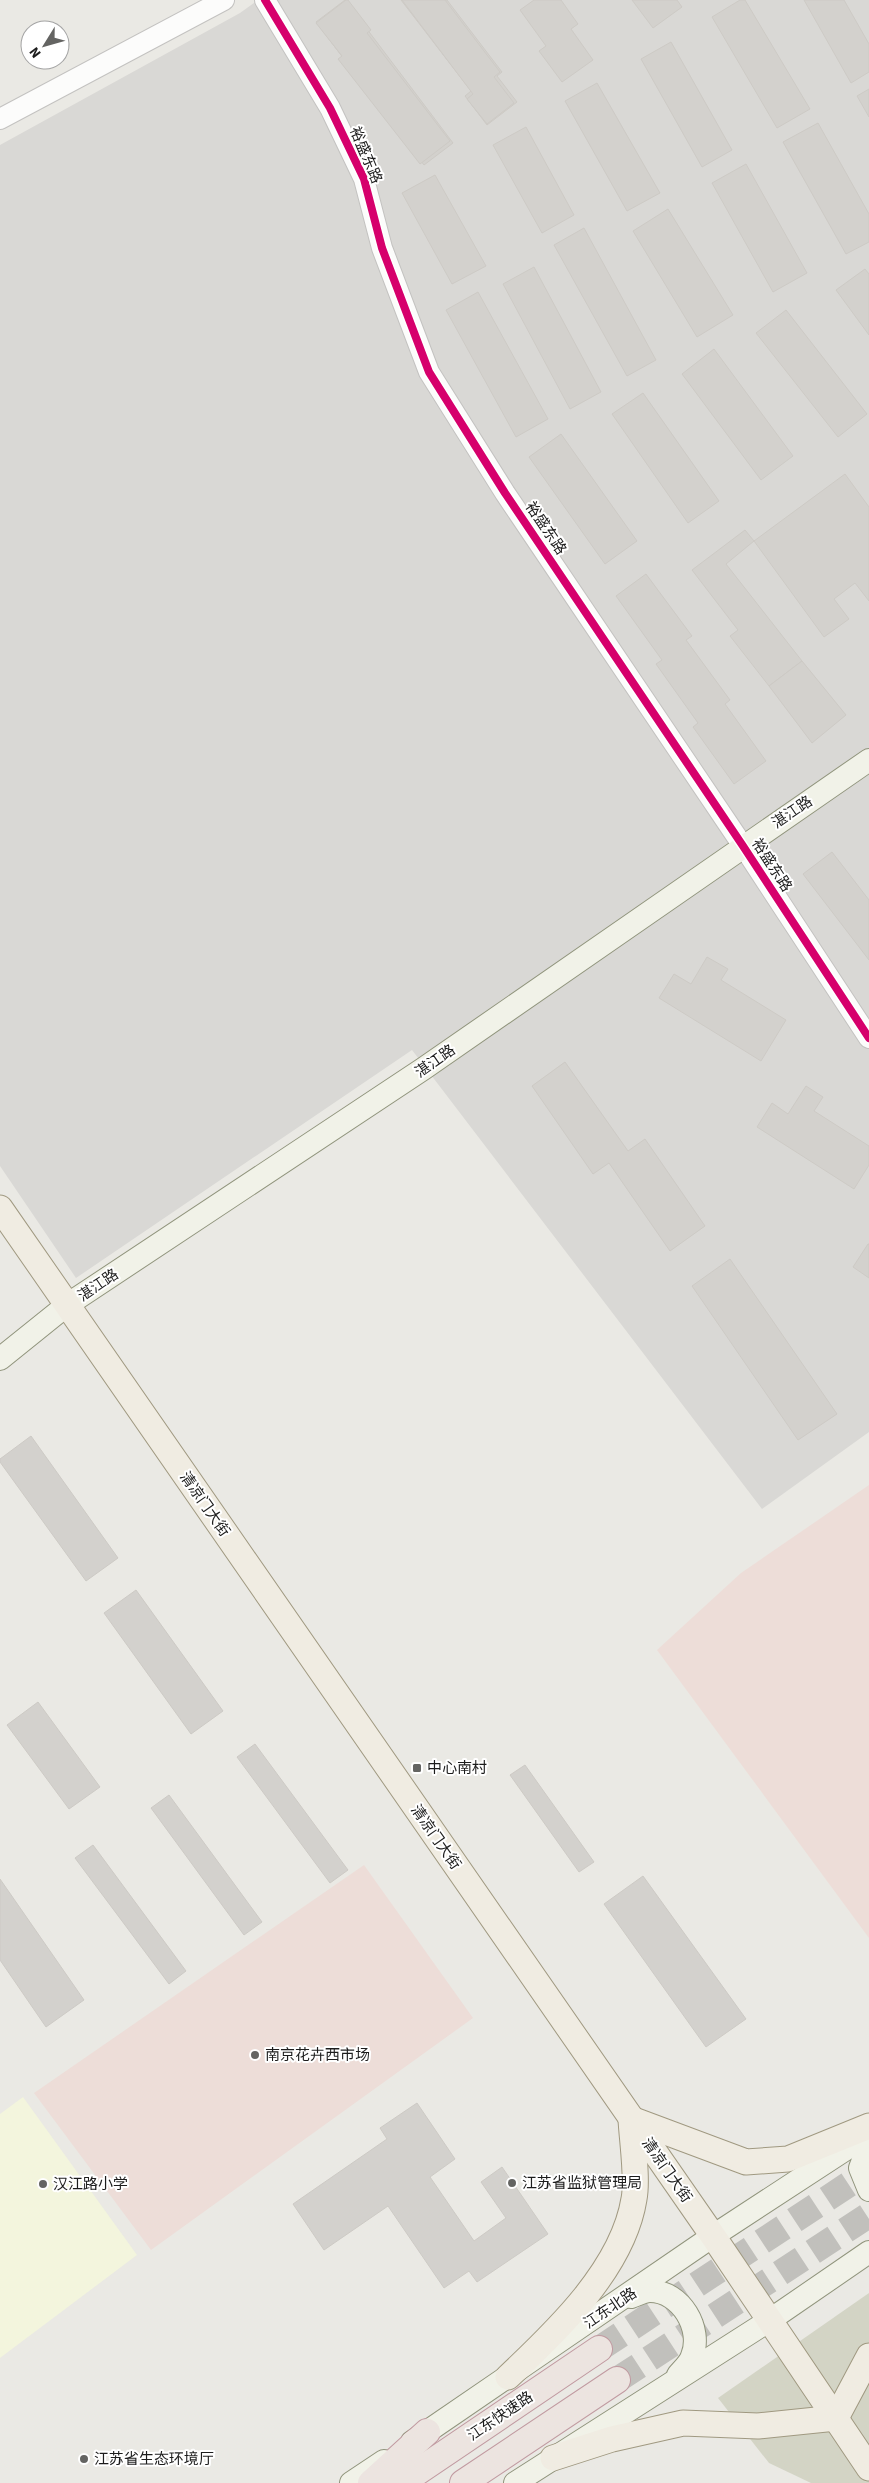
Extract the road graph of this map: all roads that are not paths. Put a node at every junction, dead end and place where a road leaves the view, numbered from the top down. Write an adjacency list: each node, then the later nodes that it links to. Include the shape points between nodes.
1 (224, 0): 3 (street)
2 (265, 0): 5 (street, 裕盛东路, via 330,108 364,179 382,248 429,372 505,493)
3 (0, 118)
4 (869, 760): 5 (main road, 湛江路)
5 (743, 846): 6 (street, 裕盛东路); 8 (main road, 湛江路, via 423,1069)
6 (869, 1038)
7 (0, 1208): 8 (main road, 清凉门大街)
8 (67, 1305): 9 (main road, 湛江路); 10 (main road, 清凉门大街)
9 (0, 1359)
10 (631, 2119): 11 (main road, via 746,2162 788,2158); 15 (main road, 清凉门大街); 21 (main road, via 635,2197 627,2230 578,2307)
11 (869, 2126)
12 (869, 2134): 15 (main road, 江东北路)
13 (869, 2144): 14 (main road, via 860,2168)
14 (869, 2190)
15 (713, 2236): 17 (main road, 江东北路); 18 (main road, 清凉门大街)
16 (869, 2252): 18 (main road)
17 (620, 2301): 21 (main road, 江东北路); 22 (main road, via 648,2291 662,2293 680,2303 696,2340 692,2358)
18 (770, 2320): 22 (main road); 24 (main road, 清凉门大街)
19 (600, 2349): 30 (highway, 江东快速路)
20 (869, 2356): 24 (main road)
21 (508, 2377): 25 (main road, 江东北路)
22 (674, 2379): 26 (main road)
23 (617, 2380): 31 (highway)
24 (836, 2418): 26 (main road, via 758,2426 683,2423 612,2439); 27 (main road, 清凉门大街)
25 (427, 2432): 28 (main road, 江东北路); 29 (highway)
26 (553, 2458): 32 (main road)
27 (869, 2468)
28 (351, 2483)
29 (371, 2483)
30 (401, 2483)
31 (463, 2483)
32 (515, 2483)

